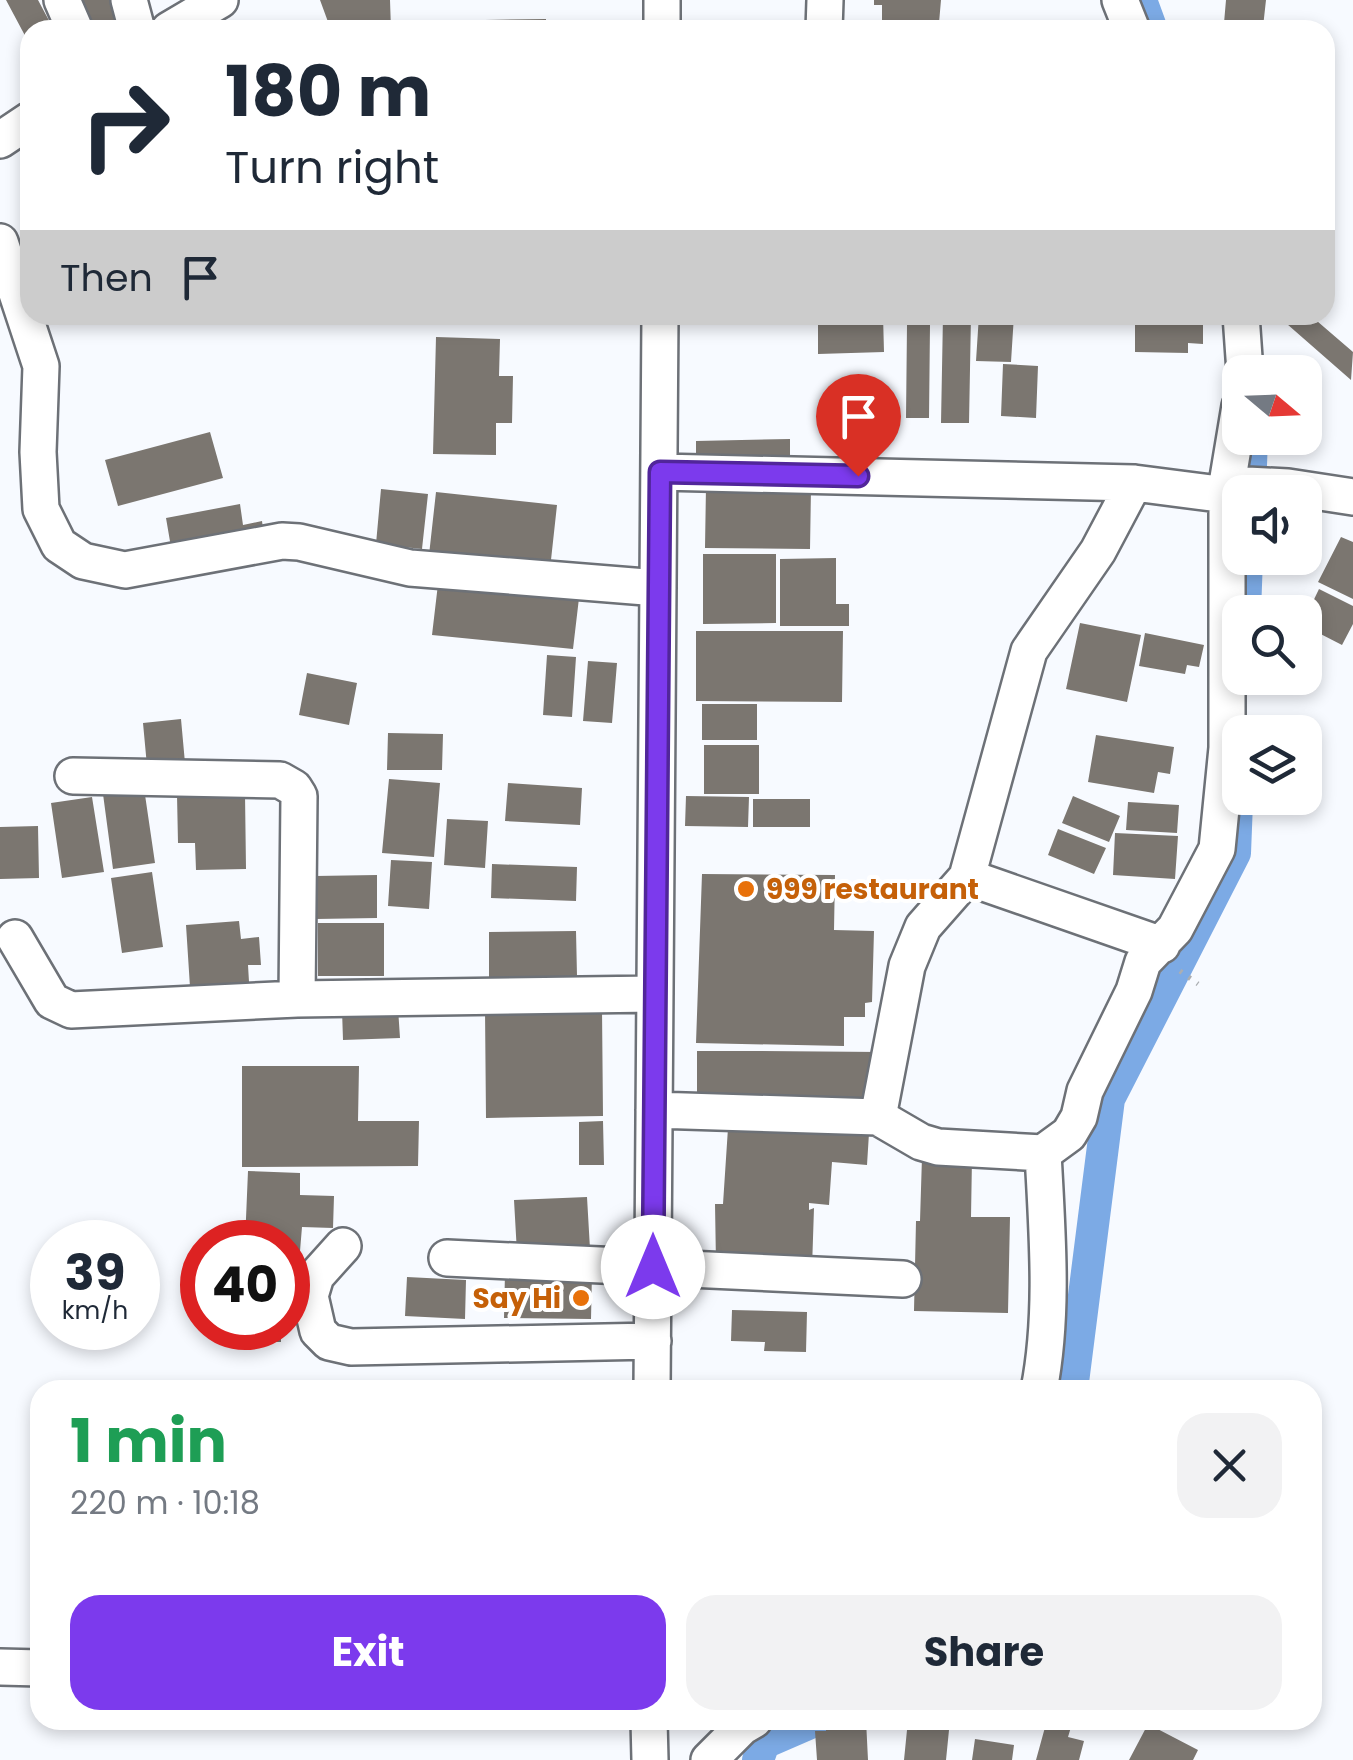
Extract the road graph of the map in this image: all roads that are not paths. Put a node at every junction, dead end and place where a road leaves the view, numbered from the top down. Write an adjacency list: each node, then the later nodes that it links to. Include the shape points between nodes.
1 (220, 0): 2 (street)
2 (186, 20)
3 (0, 242): 4 (street)
4 (20, 302)
5 (27, 325): 15 (street, via 41,366 41,509 59,545 84,561 125,570 282,541 410,568)
6 (660, 325): 9 (street)
7 (1242, 325): 8 (street)
8 (1244, 355)
9 (660, 472): 10 (street); 15 (street)
10 (1134, 482): 11 (street); 17 (street, via 1098,551 1029,650)
11 (1222, 487)
12 (1322, 492): 13 (street)
13 (1353, 497)
14 (1230, 575): 19 (street, via 1218,850)
15 (658, 588): 20 (street)
16 (73, 776): 21 (street, via 280,780 294,788)
17 (967, 877): 19 (street); 23 (street, via 923,927 907,966)
18 (15, 938): 21 (street, via 52,1002 72,1010)
19 (1162, 946): 24 (street, via 1143,962 1084,1091 1079,1117)
20 (655, 994): 21 (street); 22 (street)
21 (297, 999)
22 (654, 1110): 23 (street); 27 (street)
23 (878, 1117): 24 (street, via 938,1147)
24 (1043, 1153): 31 (street)
25 (343, 1246): 29 (street, via 316,1276 310,1296 318,1331 330,1342 350,1347)
26 (447, 1258): 27 (street)
27 (653, 1267): 28 (street); 29 (street)
28 (903, 1279)
29 (652, 1341): 30 (street)
30 (652, 1380)
31 (1041, 1380)
32 (0, 1667): 33 (street)
33 (30, 1668)
34 (650, 1730): 36 (street)
35 (739, 1730): 37 (street)
36 (650, 1760)
37 (710, 1760)

